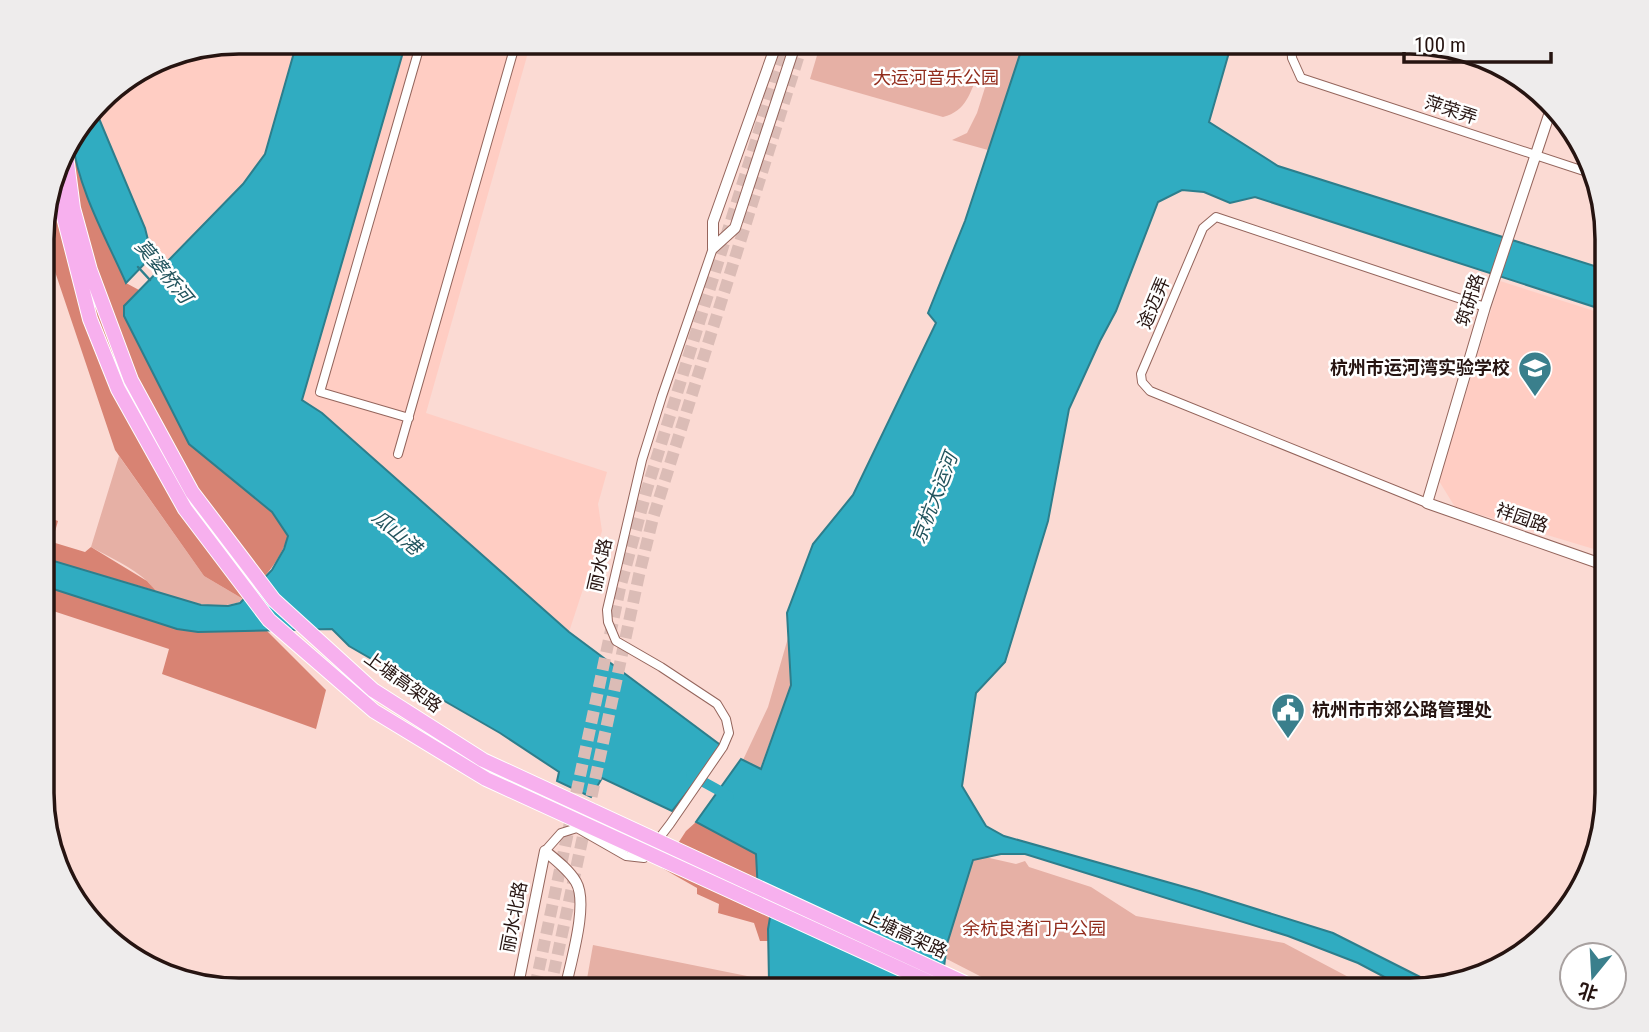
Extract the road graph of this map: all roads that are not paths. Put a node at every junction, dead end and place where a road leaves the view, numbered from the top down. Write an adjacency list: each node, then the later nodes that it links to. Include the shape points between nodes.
1 (418, 54): 13 (street, via 320,392)
2 (513, 54): 13 (street)
3 (773, 54): 11 (street, 丽水路, via 713,222)
4 (792, 54): 11 (street, 丽水路, via 735,229)
5 (1292, 54): 7 (street, 萍荣弄, via 1301,78)
6 (1549, 117): 7 (street, 筑研路)
7 (1537, 156): 9 (street, 萍荣弄); 12 (street, 筑研路)
8 (68, 169): 19 (highway, 上塘高架路, bridge, via 90,270 131,380 192,492 274,600 373,690 483,760)
9 (1582, 170)
10 (59, 199): 18 (highway, 上塘高架路, bridge, via 90,319 118,389 185,509 269,620 374,711 486,779)
11 (713, 248): 17 (street, 丽水路, via 642,460 607,610 616,641 717,704 729,733 644,858 626,856 577,828 561,833)
12 (1485, 307): 15 (street, 筑研路); 15 (street, 途迈弄, via 1216,217 1203,228 1141,374 1150,391)
13 (408, 418): 14 (street)
14 (398, 454)
15 (1427, 503): 16 (street, 祥园路)
16 (1594, 562)
17 (545, 851): 20 (street, 丽水北路); 21 (street, via 577,883 581,905)
18 (920, 977)
19 (953, 977)
20 (519, 978)
21 (567, 978)

